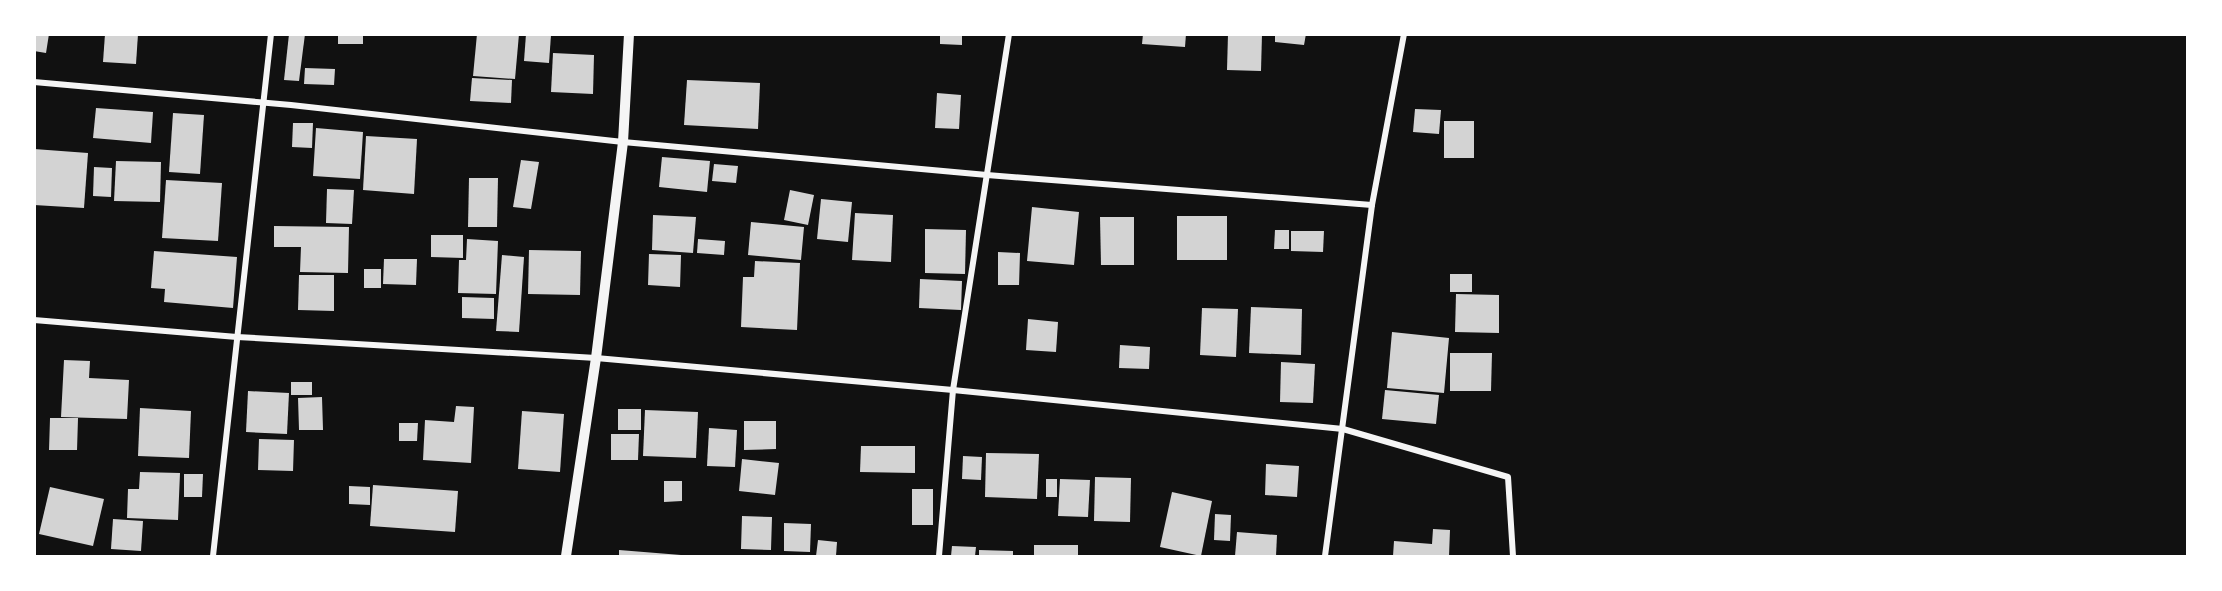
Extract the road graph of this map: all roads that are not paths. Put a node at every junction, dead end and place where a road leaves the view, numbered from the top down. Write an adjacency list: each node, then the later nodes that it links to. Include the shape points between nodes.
1 (271, 34): 6 (street)
2 (629, 34): 7 (street)
3 (1009, 34): 8 (street)
4 (1404, 34): 9 (street)
5 (34, 82): 6 (street)
6 (263, 103): 7 (street); 11 (street)
7 (622, 142): 8 (street); 12 (street)
8 (987, 175): 9 (street); 13 (street)
9 (1372, 205): 14 (street)
10 (34, 321): 11 (street)
11 (237, 337): 12 (street); 15 (street)
12 (596, 358): 13 (street); 16 (street)
13 (953, 390): 14 (street); 17 (street)
14 (1343, 429): 18 (street); 19 (street, via 1508,477)
15 (213, 556)
16 (567, 556)
17 (939, 556)
18 (1325, 556)
19 (1513, 556)

